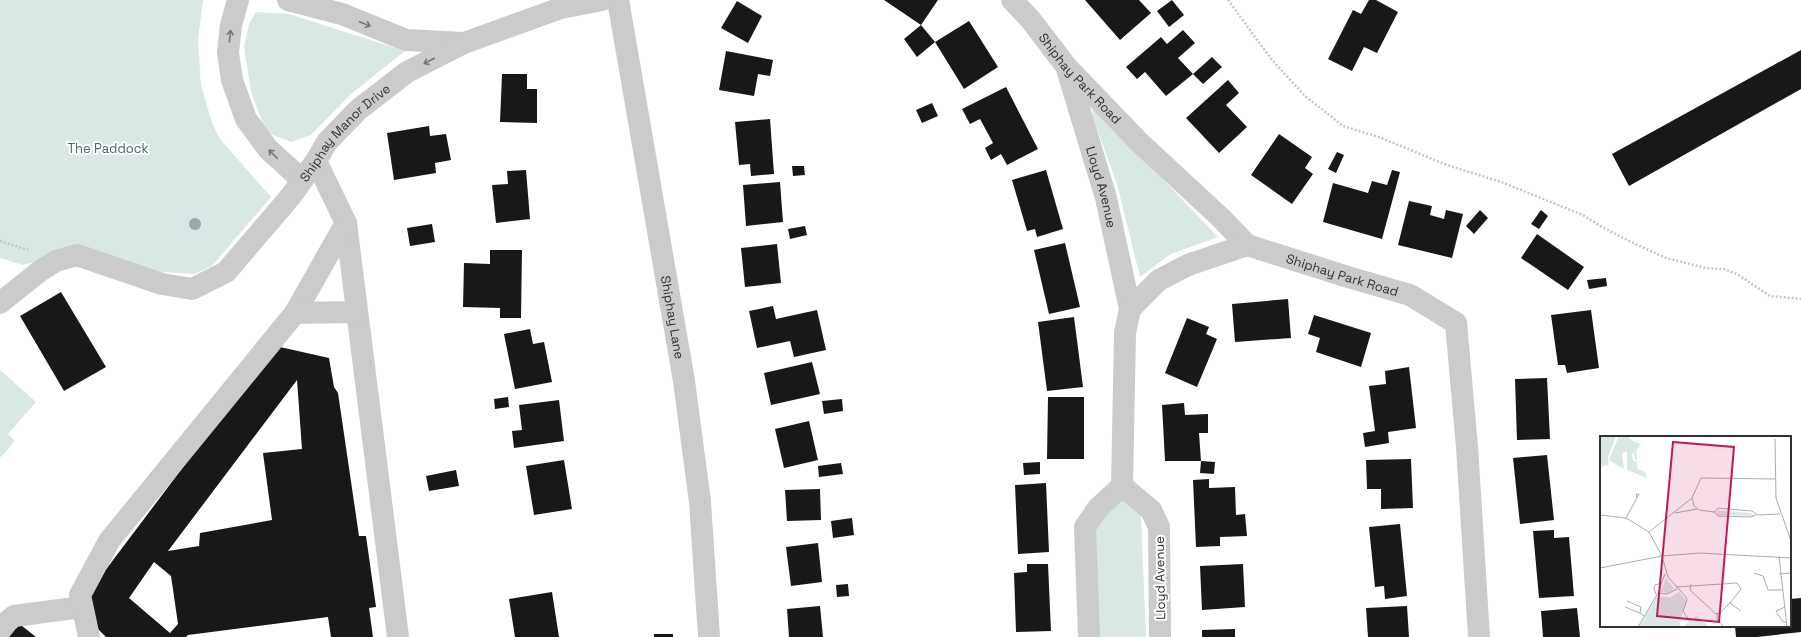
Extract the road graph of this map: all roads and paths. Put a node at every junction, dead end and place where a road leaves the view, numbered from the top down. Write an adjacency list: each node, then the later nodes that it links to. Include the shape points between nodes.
1 (238, 0): 11 (street, Shiphay Manor Drive, one-way to 1, via 268,149 246,119 232,80 228,53 231,25)
2 (288, 0): 7 (street, Shiphay Manor Drive)
3 (602, 0): 8 (street, Shiphay Manor Drive, via 561,8)
4 (618, 0): 24 (street, Shiphay Lane, via 684,381 700,502)
5 (1012, 0): 9 (street, Shiphay Park Road)
6 (1228, 0): 14 (path, via 1272,60 1305,96 1343,126 1379,137 1447,165 1501,182 1583,214 1614,233 1666,258 1706,268 1724,269 1738,274 1770,296)
7 (339, 7): 8 (street, Shiphay Manor Drive, one-way to 8, via 406,40)
8 (464, 43): 10 (street, Shiphay Manor Drive, one-way to 10, via 407,72 358,110 326,142)
9 (1066, 66): 13 (street, Shiphay Park Road, via 1140,142); 16 (street, Lloyd Avenue, via 1106,198)
10 (316, 161): 11 (street, Shiphay Manor Drive); 12 (street)
11 (302, 180): 15 (street, via 226,272 192,289 162,284 77,255 56,261)
12 (346, 223): 17 (street); 18 (street)
13 (1247, 245): 16 (street, via 1188,265 1159,280); 27 (street, Shiphay Park Road, via 1410,295 1456,323)
14 (1801, 299)
15 (0, 303)
16 (1130, 309): 19 (street, Lloyd Avenue, via 1126,333)
17 (357, 312): 18 (street); 23 (street)
18 (295, 313): 20 (street, via 109,541 80,595)
19 (1122, 486): 25 (street, via 1098,508 1085,527); 26 (street, Lloyd Avenue, via 1151,510 1159,527)
20 (82, 607): 21 (street, via 14,616); 22 (street)
21 (0, 631)
22 (89, 637)
23 (398, 637)
24 (709, 637)
25 (1089, 637)
26 (1160, 637)
27 (1479, 637)

